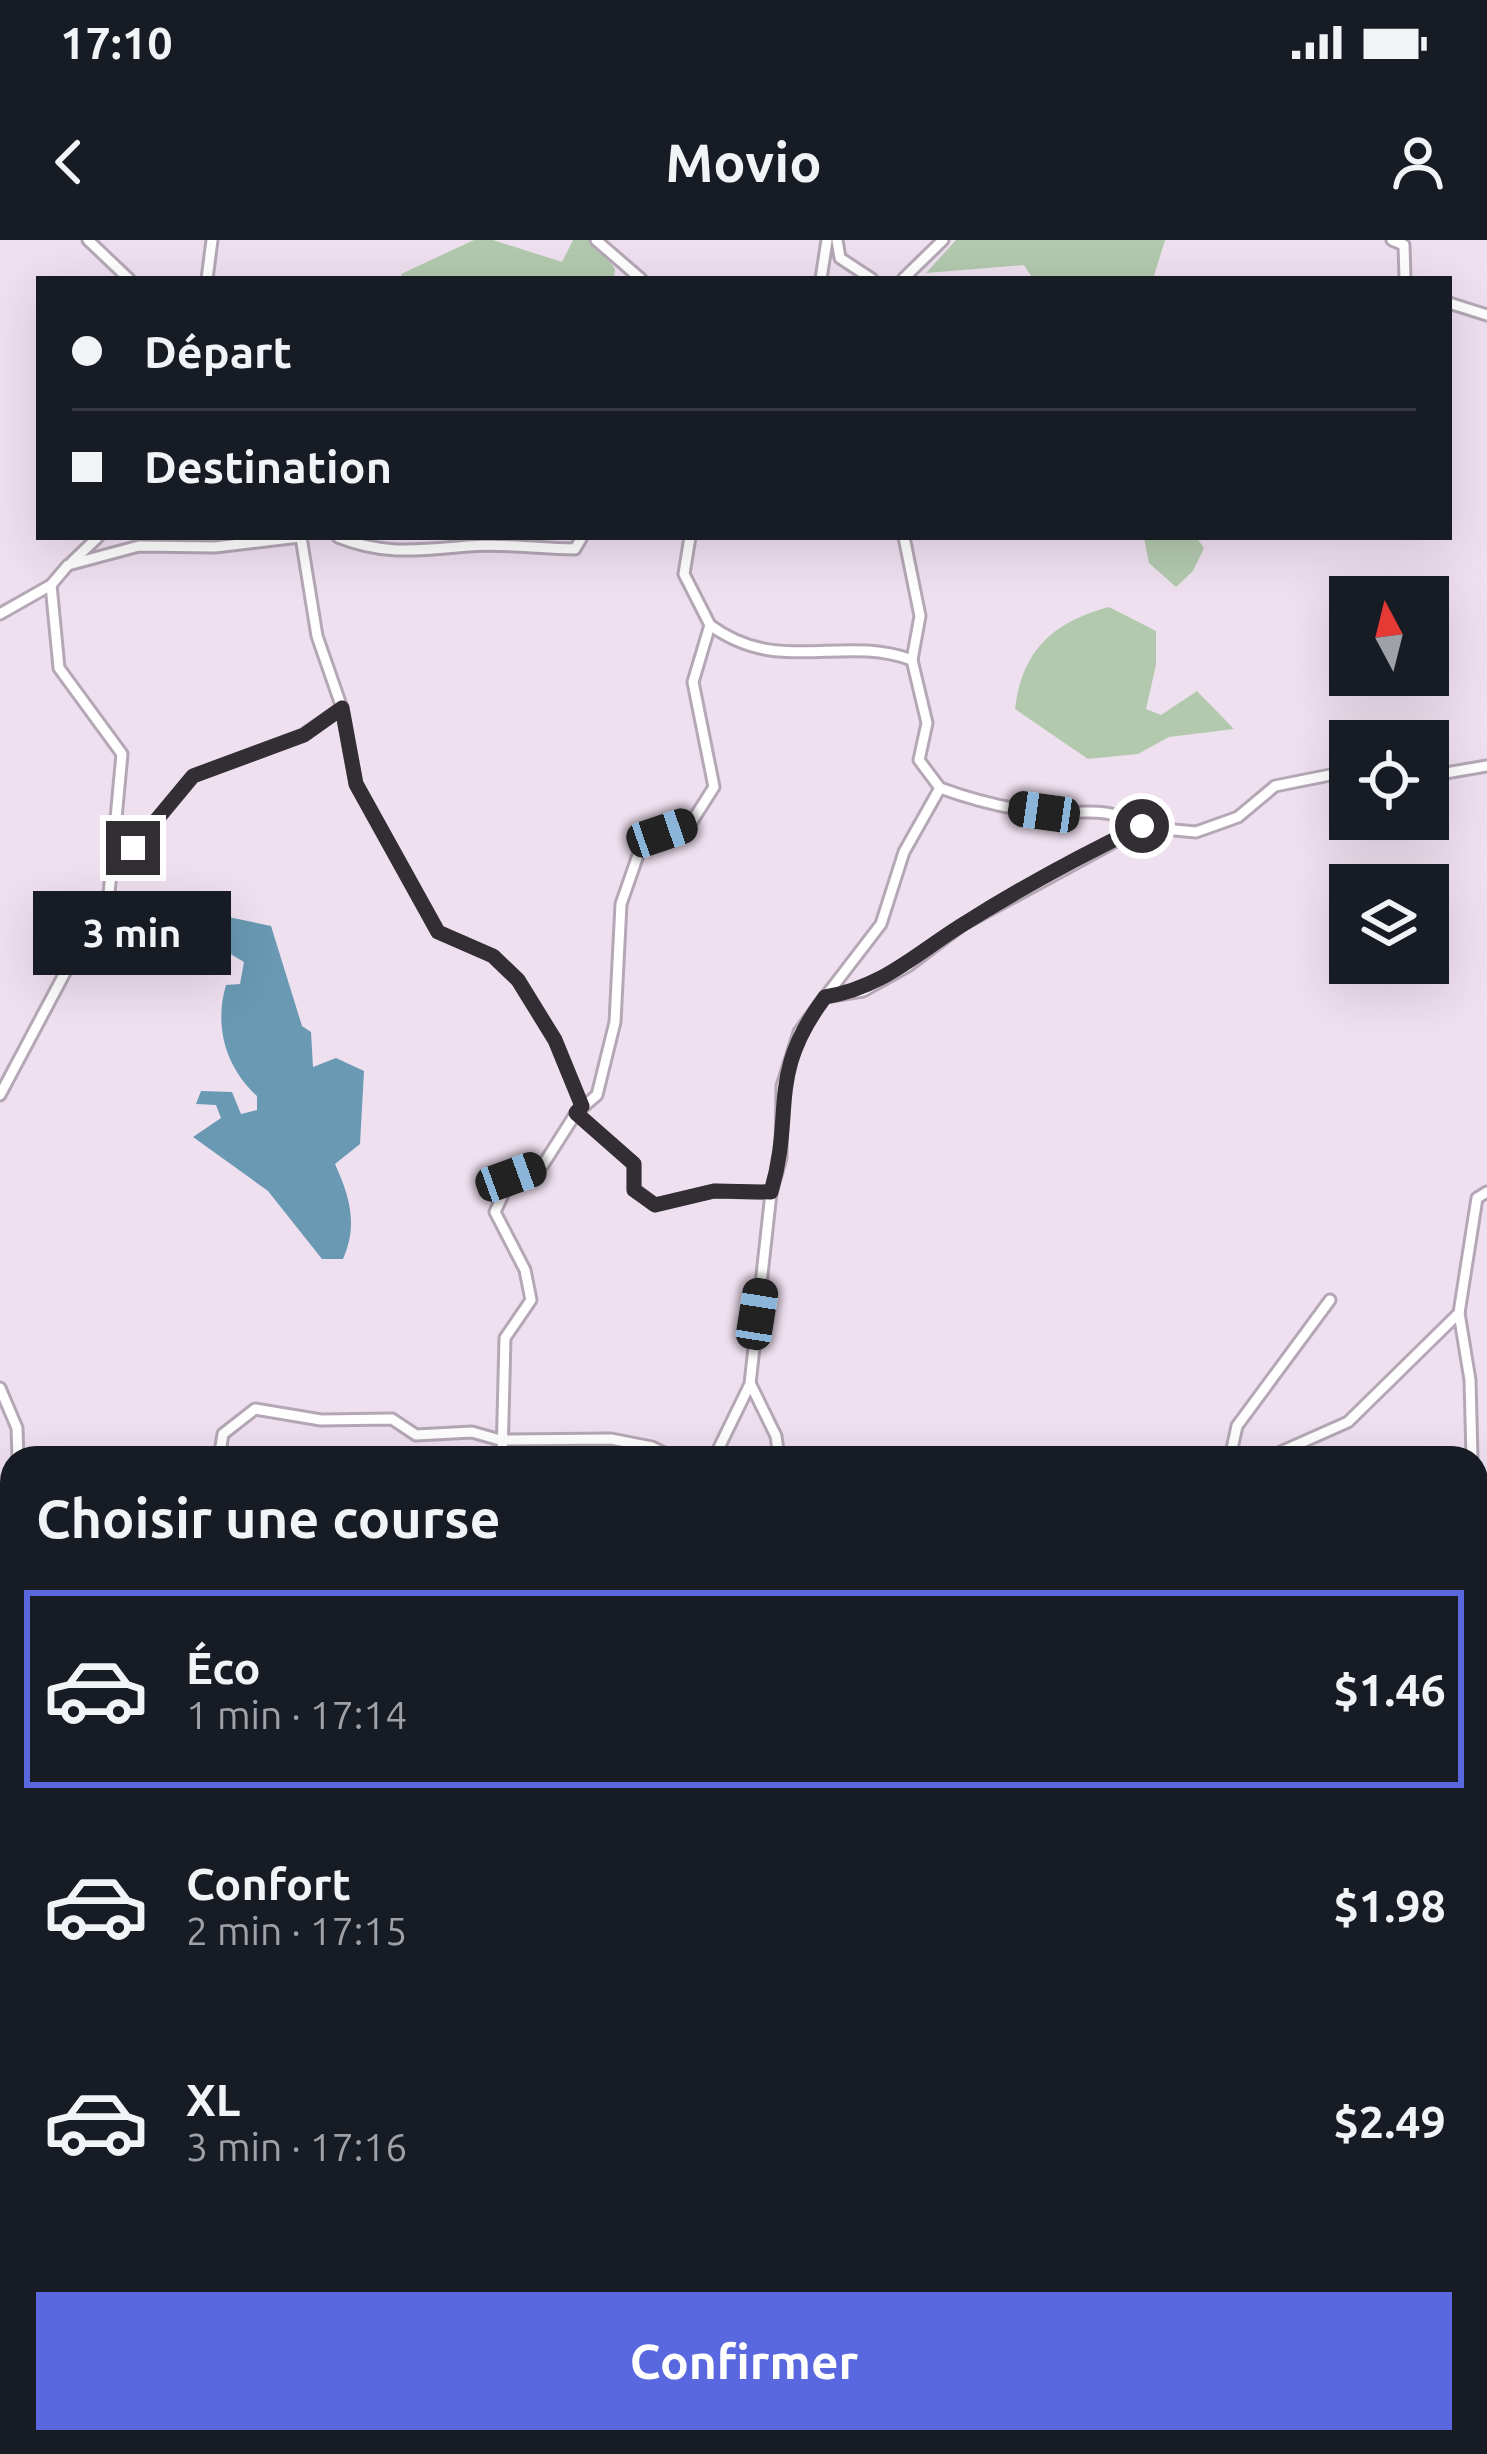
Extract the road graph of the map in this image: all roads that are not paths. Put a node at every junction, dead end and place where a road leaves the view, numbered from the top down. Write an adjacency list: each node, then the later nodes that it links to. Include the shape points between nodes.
1 (88, 240): 8 (street)
2 (212, 240): 9 (street)
3 (596, 240): 7 (street)
4 (832, 240): 10 (street); 11 (street, via 840,258)
5 (944, 240): 12 (street)
6 (1392, 240): 13 (street, via 1403,245)
7 (623, 273)
8 (126, 276)
9 (207, 276)
10 (822, 276)
11 (867, 276)
12 (906, 276)
13 (1406, 276)
14 (1452, 304): 15 (street)
15 (1487, 315)
16 (95, 540): 24 (street)
17 (274, 540): 23 (street, via 215,547)
18 (301, 540): 29 (street, via 317,636)
19 (345, 540): 20 (street, via 369,550 427,553 473,545 575,549)
20 (580, 540)
21 (690, 540): 27 (street, via 684,574)
22 (905, 540): 28 (street, via 920,616)
23 (142, 542): 24 (street)
24 (68, 565): 25 (street)
25 (51, 584): 26 (street); 35 (street, via 59,668 122,754)
26 (0, 614)
27 (710, 626): 28 (street, via 739,646 814,655 890,652); 38 (street, via 693,682 714,787 691,823 643,842 628,875 615,1022 597,1096)
28 (912, 661): 33 (street, via 927,723 920,760)
29 (342, 708): 35 (street, via 304,735 193,776); 38 (street, via 356,784 438,932 493,956 518,980 555,1040 582,1106)
30 (1487, 766): 31 (street)
31 (1449, 772)
32 (1329, 774): 34 (street, via 1275,786 1238,817 1196,832)
33 (940, 788): 34 (street, via 1044,812 1118,812); 36 (street, via 904,852 881,925)
34 (1142, 826): 36 (street, via 962,925 863,991)
35 (111, 876): 37 (street, via 106,926 68,967)
36 (825, 997): 39 (street, via 799,1033 782,1086 781,1158)
37 (0, 1095)
38 (576, 1113): 39 (street, via 634,1164 634,1190 655,1205 714,1191); 45 (street, via 543,1165 511,1177 495,1212 531,1300 506,1338)
39 (771, 1192): 43 (street)
40 (1487, 1192): 42 (street, via 1477,1198)
41 (1330, 1300): 52 (street, via 1237,1426)
42 (1459, 1313): 53 (street, via 1348,1422); 54 (street)
43 (750, 1384): 50 (street); 51 (street)
44 (0, 1388): 46 (street)
45 (500, 1440): 47 (street, via 472,1432 416,1435 392,1419 321,1420 255,1409 223,1434); 48 (street); 49 (street)
46 (18, 1446)
47 (222, 1446)
48 (501, 1446)
49 (647, 1446)
50 (720, 1446)
51 (777, 1446)
52 (1233, 1446)
53 (1308, 1446)
54 (1472, 1446)

